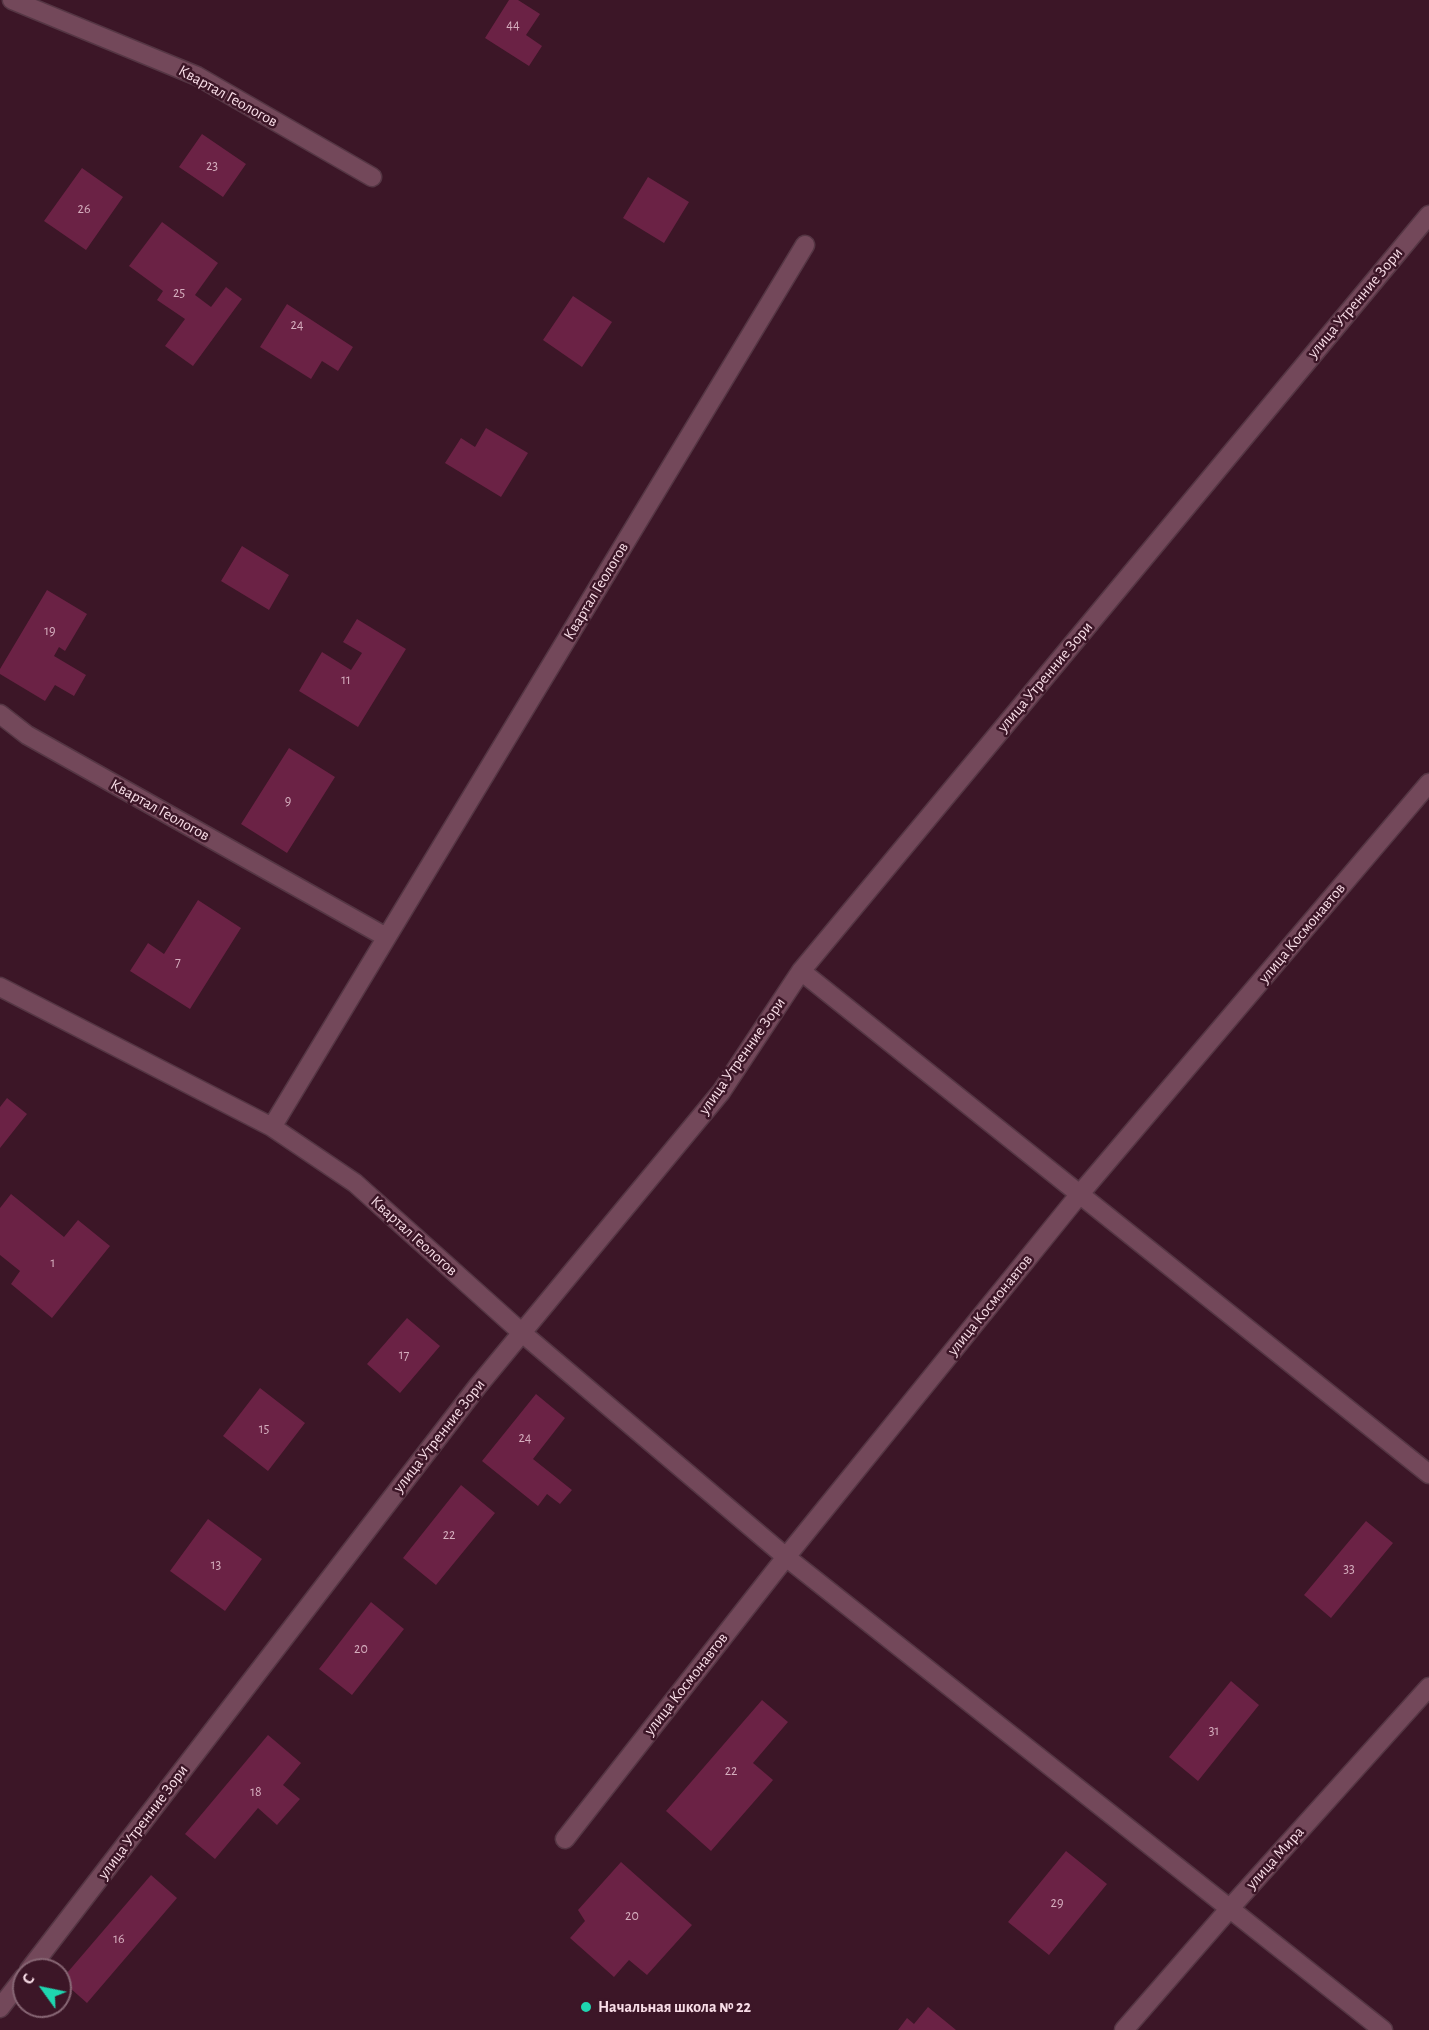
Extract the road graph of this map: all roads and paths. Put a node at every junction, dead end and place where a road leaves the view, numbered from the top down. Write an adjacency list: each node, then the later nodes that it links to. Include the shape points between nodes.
1 (12, 0): 2 (street, Квартал Геологов, via 197,76)
2 (372, 177)
3 (1429, 215): 8 (street, улица Утренние Зори)
4 (805, 245): 7 (street, Квартал Геологов)
5 (0, 714): 7 (street, Квартал Геологов, via 27,735)
6 (1429, 783): 11 (street, улица Космонавтов)
7 (386, 937): 10 (street, Квартал Геологов)
8 (801, 971): 11 (street); 12 (street, улица Утренние Зори, via 722,1092)
9 (0, 987): 10 (street, Квартал Геологов)
10 (272, 1127): 12 (street, Квартал Геологов, via 356,1183)
11 (1079, 1195): 13 (street); 14 (street, улица Космонавтов)
12 (521, 1332): 14 (street, Квартал Геологов); 18 (street, улица Утренние Зори)
13 (1429, 1473)
14 (786, 1557): 16 (street, улица Космонавтов); 17 (street, Квартал Геологов)
15 (1429, 1688): 17 (street, улица Мира)
16 (565, 1839)
17 (1231, 1907): 21 (street, улица Мира); 22 (street, Квартал Геологов)
18 (38, 1958)
19 (12, 1992): 20 (street)
20 (0, 2008)
21 (1124, 2030)
22 (1383, 2030)

